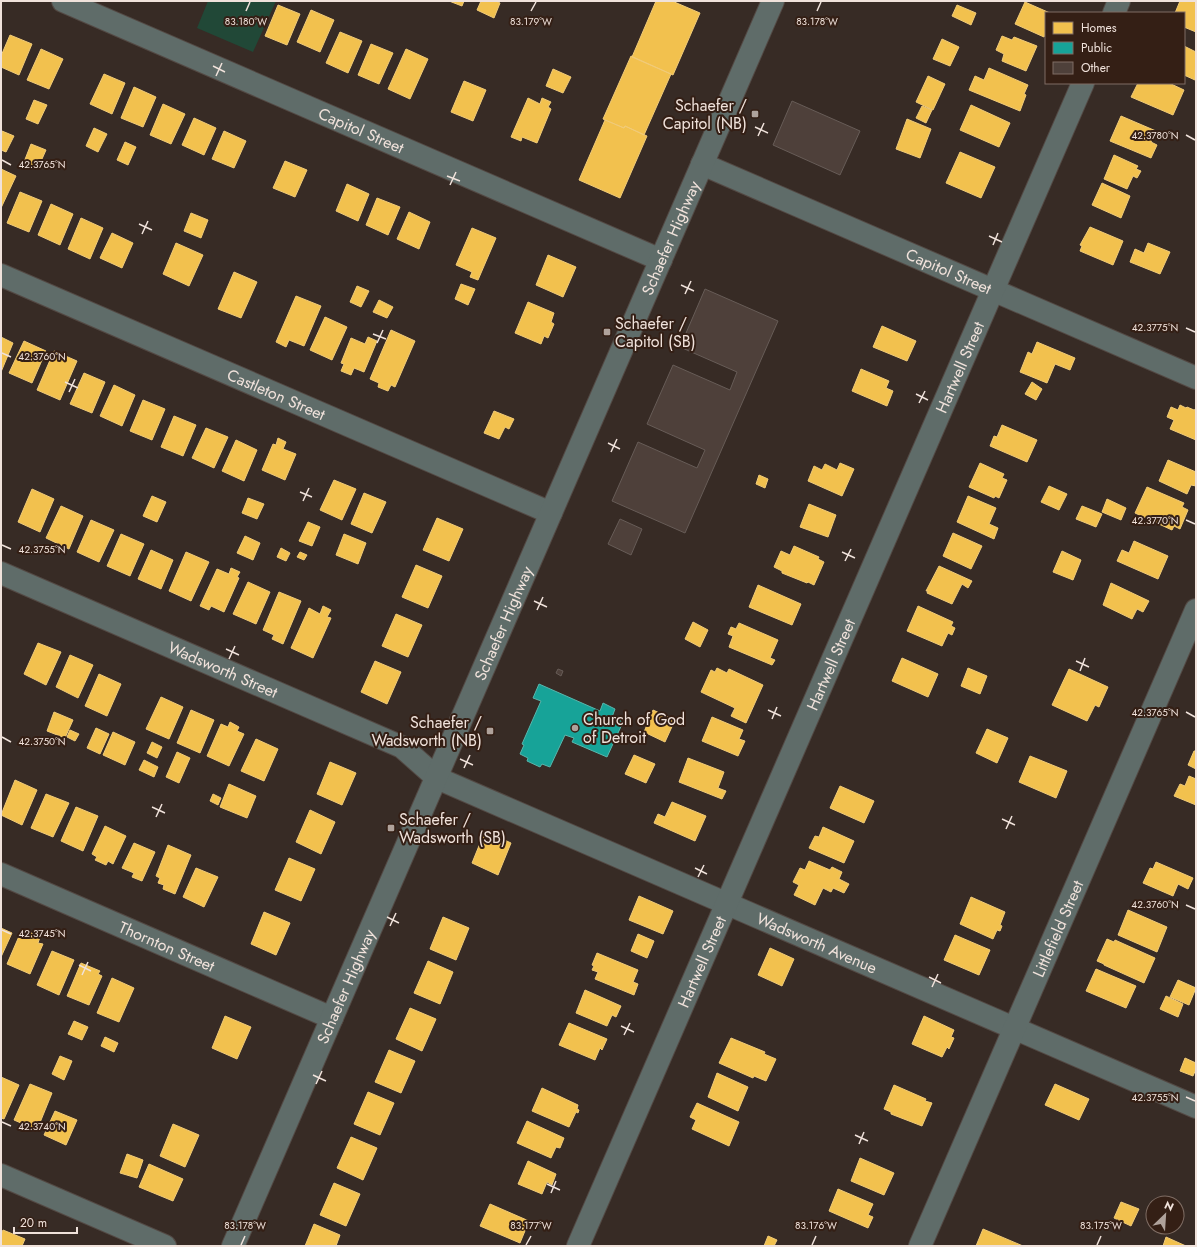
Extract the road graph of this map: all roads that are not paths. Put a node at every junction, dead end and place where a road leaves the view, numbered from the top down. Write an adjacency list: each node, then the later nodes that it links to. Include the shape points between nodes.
1 (63, 1): 7 (street, Capitol Street)
2 (1119, 1): 4 (street)
3 (767, 3): 6 (street, Schaefer Highway)
4 (1114, 12)
5 (1083, 84): 9 (street, Hartwell Street)
6 (702, 164): 7 (street, Schaefer Highway); 9 (street, Capitol Street)
7 (660, 260): 11 (street, Schaefer Highway)
8 (1, 274): 11 (street, Castleton Street)
9 (994, 290): 10 (street, Capitol Street); 16 (street, Hartwell Street)
10 (1196, 378)
11 (551, 513): 14 (street, Schaefer Highway)
12 (1, 573): 14 (street, Wadsworth Street, via 402,747)
13 (1196, 610): 18 (street, Littlefield Street)
14 (437, 778): 16 (street, Wadsworth Avenue); 17 (street, Schaefer Highway)
15 (1, 874): 17 (street, Thornton Street)
16 (727, 904): 18 (street, Wadsworth Avenue); 23 (street, Hartwell Street)
17 (332, 1018): 22 (street, Schaefer Highway)
18 (1014, 1028): 19 (street, Wadsworth Avenue); 24 (street, Littlefield Street)
19 (1196, 1107)
20 (1, 1175): 21 (street)
21 (165, 1246)
22 (233, 1246)
23 (578, 1246)
24 (920, 1246)

